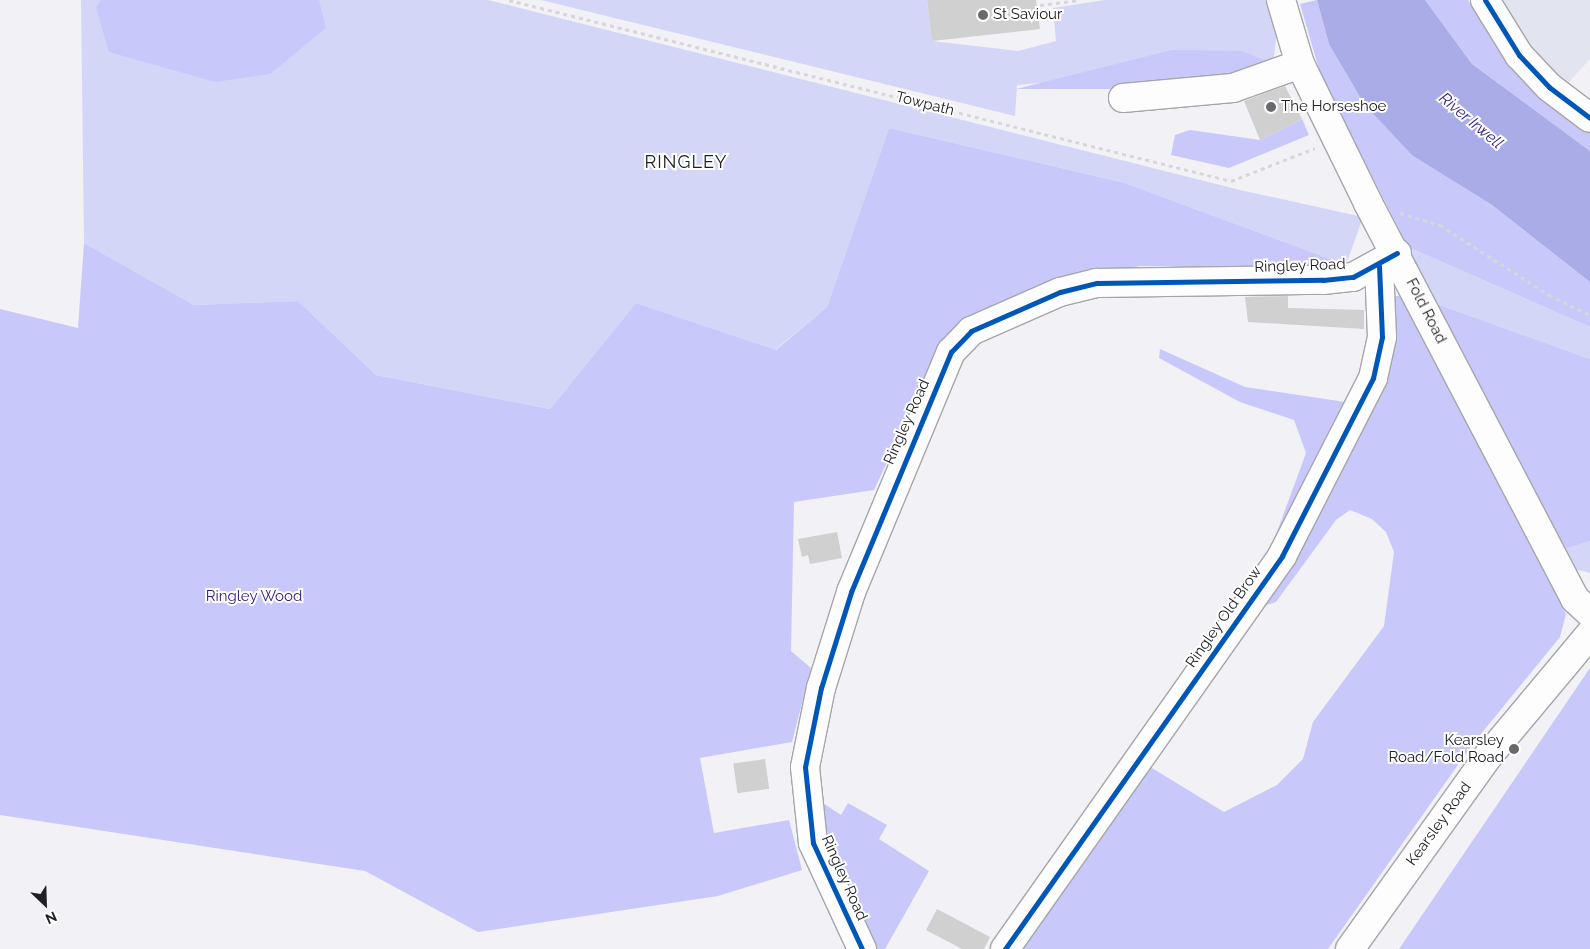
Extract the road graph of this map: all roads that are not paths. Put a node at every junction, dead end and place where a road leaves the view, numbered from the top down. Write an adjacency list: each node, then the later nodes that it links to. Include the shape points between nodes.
1 (1281, 0): 3 (street, Fold Road)
2 (1485, 0): 5 (street, via 1519,55 1549,87)
3 (1300, 64): 4 (street, via 1233,88); 6 (street, Fold Road, via 1368,203)
4 (1123, 98)
5 (1590, 118)
6 (1388, 260): 7 (street, Fold Road, via 1574,599); 9 (street, Ringley Road, via 1353,277 1323,280 1097,283 1060,292 971,331 951,352 850,592 821,688 805,767 813,843); 10 (street, Ringley Old Brow, via 1382,337 1373,378 1282,556)
7 (1590, 613)
8 (1590, 634): 11 (street, Kearsley Road, via 1489,755)
9 (862, 949)
10 (1005, 949)
11 (1350, 949)

